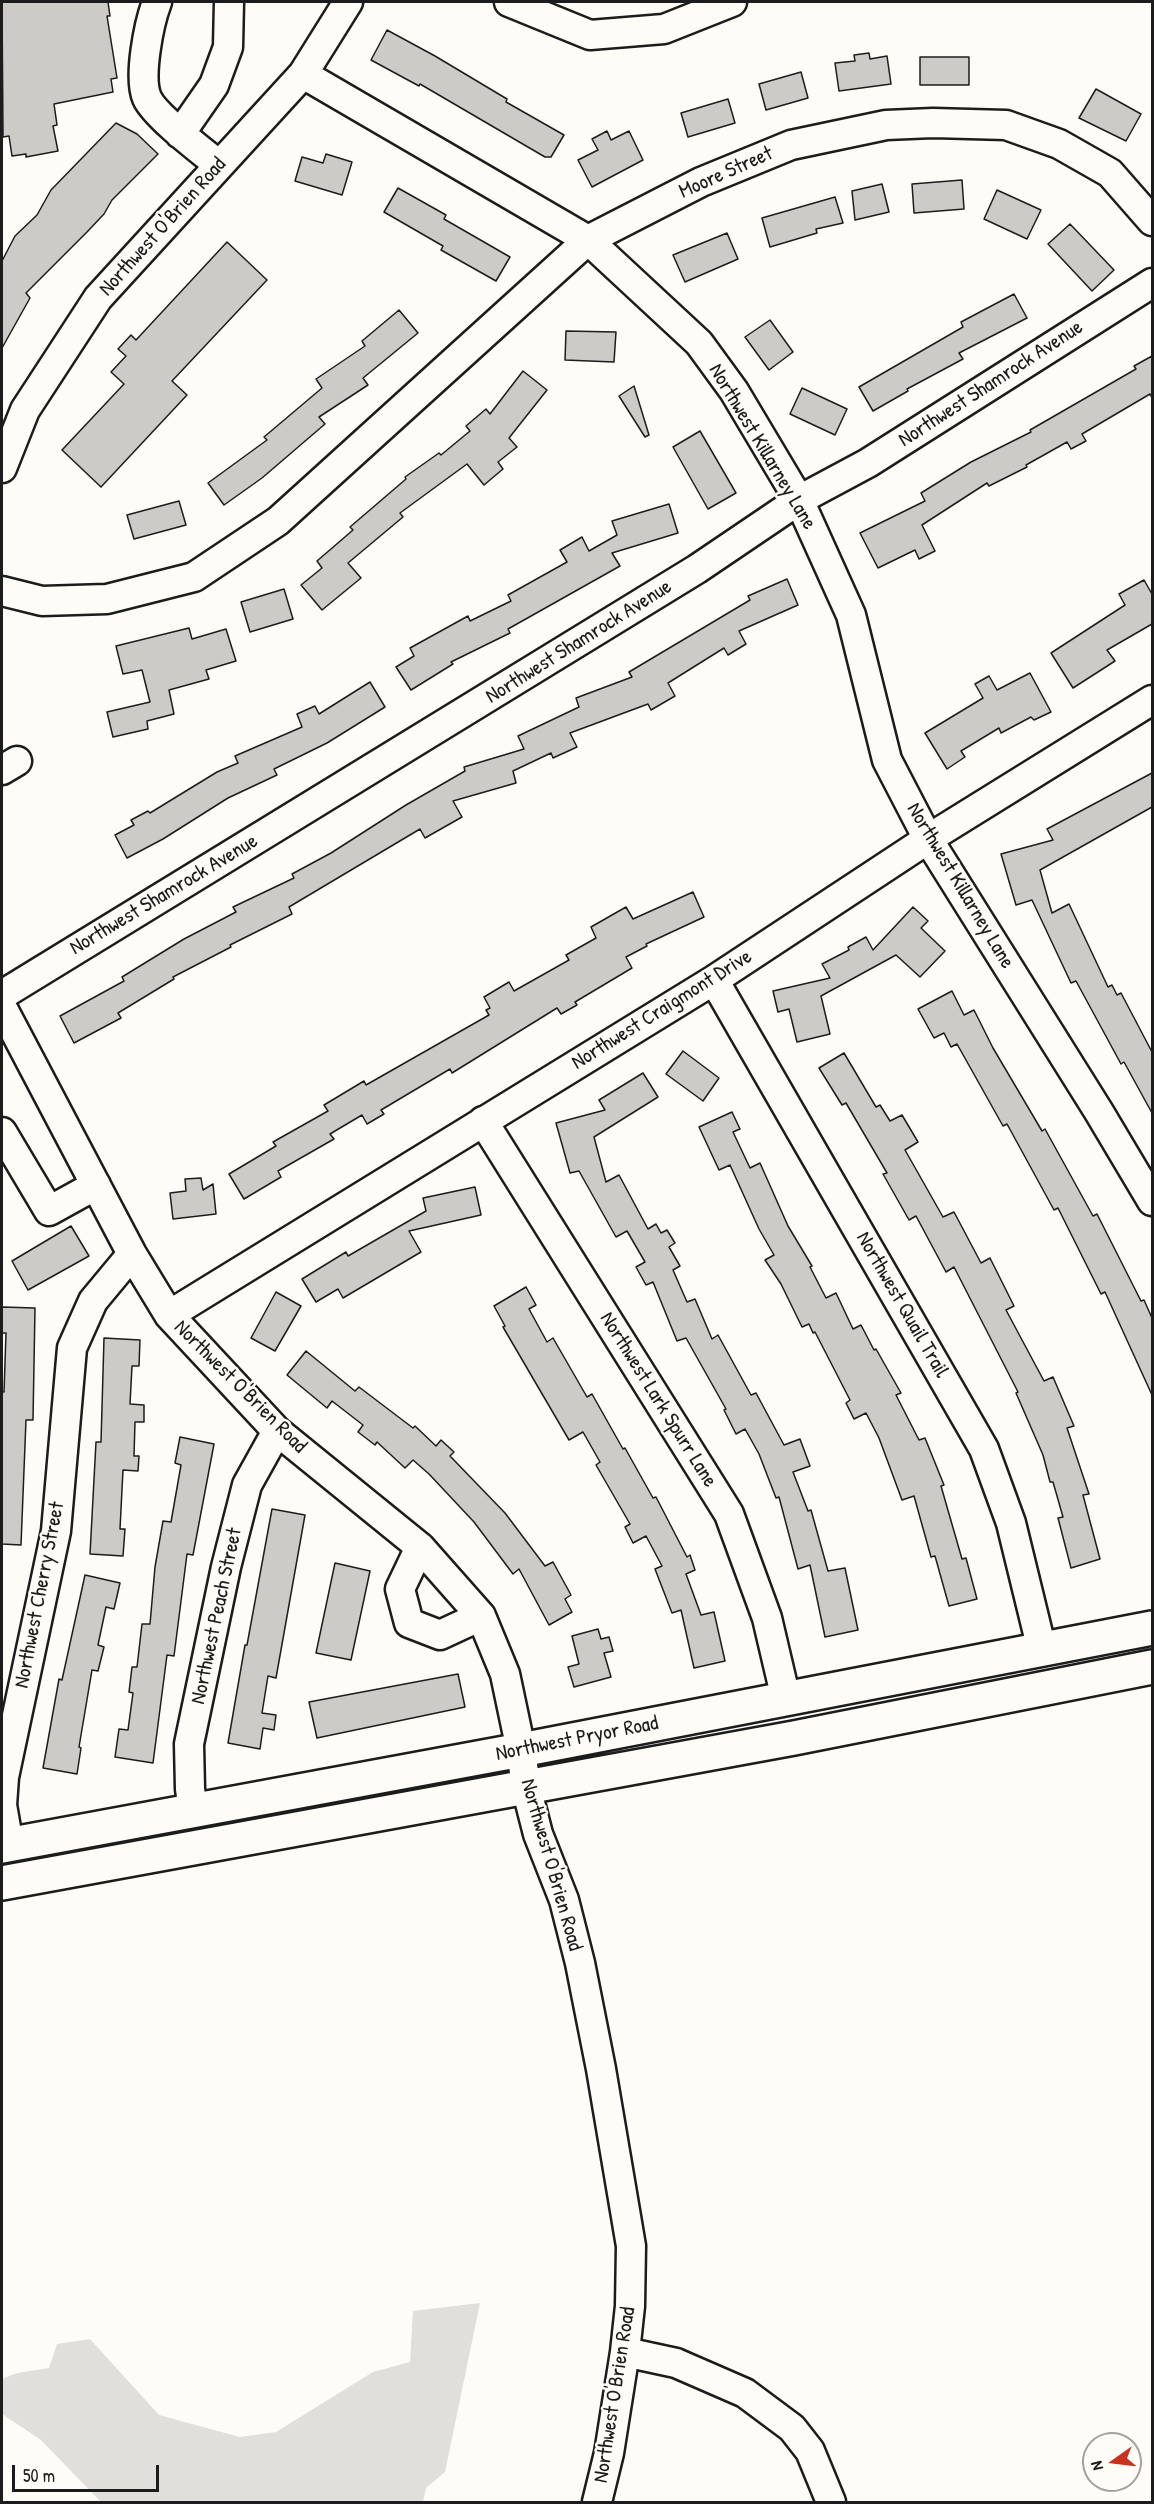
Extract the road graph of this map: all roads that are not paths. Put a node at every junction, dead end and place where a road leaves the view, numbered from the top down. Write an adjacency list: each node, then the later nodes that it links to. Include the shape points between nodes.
1 (157, 2): 7 (street, via 143,78 148,100)
2 (229, 2): 7 (street, via 228,47 214,85)
3 (348, 2): 6 (street, Northwest O'Brien Road)
4 (509, 2): 5 (street, via 590,35 664,29)
5 (732, 2)
6 (303, 74): 8 (street, Northwest O'Brien Road); 10 (street, Northwest Killarney Lane)
7 (180, 134): 8 (street)
8 (219, 165): 12 (street, Northwest O'Brien Road, via 98,298 24,410)
9 (1152, 221): 10 (street, Moore Street, via 1110,173 1059,144 1006,125 933,123 886,125 791,145 701,182)
10 (588, 240): 13 (street, Northwest Killarney Lane, via 699,344 734,391); 14 (street, Moore Street, via 278,521 194,577 107,599 42,601)
11 (1152, 283): 13 (street, Northwest Shamrock Avenue, via 868,463)
12 (2, 468)
13 (799, 500): 16 (street, Northwest Killarney Lane, via 851,615 887,760); 18 (street, Northwest Shamrock Avenue, via 697,569)
14 (2, 591)
15 (1152, 700): 16 (street, Northwest Craigmont Drive)
16 (928, 838): 17 (street, Northwest Craigmont Drive); 23 (street, Northwest Killarney Lane)
17 (714, 980): 20 (street, Northwest Craigmont Drive); 30 (street, Northwest Quail Trail, via 984,1449 1011,1523)
18 (2, 995)
19 (2, 1007): 22 (street, Northwest O'Brien Road)
20 (483, 1121): 25 (street, Northwest Craigmont Drive); 32 (street, Northwest Lark Spurr Lane, via 729,1514 767,1618)
21 (2, 1132): 22 (street, via 50,1211)
22 (96, 1185): 24 (street, Northwest O'Brien Road)
23 (1152, 1201)
24 (132, 1254): 25 (street, Northwest O'Brien Road); 36 (street, Northwest Cherry Street, via 93,1301 72,1348 56,1531 4,1777)
25 (169, 1315): 26 (street, Northwest O'Brien Road)
26 (277, 1431): 27 (street, Northwest O'Brien Road); 35 (street, Northwest Peach Street, via 247,1485 226,1567 189,1744)
27 (420, 1547): 28 (street, Northwest O'Brien Road); 28 (street, via 400,1589 408,1623 440,1635)
28 (481, 1617): 33 (street, Northwest O'Brien Road, via 505,1674)
29 (1152, 1628): 30 (main road, Northwest Pryor Road)
30 (1042, 1650): 32 (main road, Northwest Pryor Road)
31 (1152, 1667): 34 (main road, Northwest Pryor Road)
32 (786, 1699): 33 (main road, Northwest Pryor Road)
33 (521, 1750): 34 (street, Northwest O'Brien Road); 35 (main road, Northwest Pryor Road)
34 (526, 1787): 37 (main road, Northwest Pryor Road); 38 (street, Northwest O'Brien Road, via 538,1834 564,1900 602,2069 631,2246)
35 (193, 1809): 36 (main road, Northwest Pryor Road)
36 (5, 1846)
37 (2, 1883)
38 (625, 2352): 39 (street, Northwest O'Brien Road); 40 (street, via 676,2363 745,2393 792,2428 810,2451)
39 (597, 2502)
40 (831, 2502)

